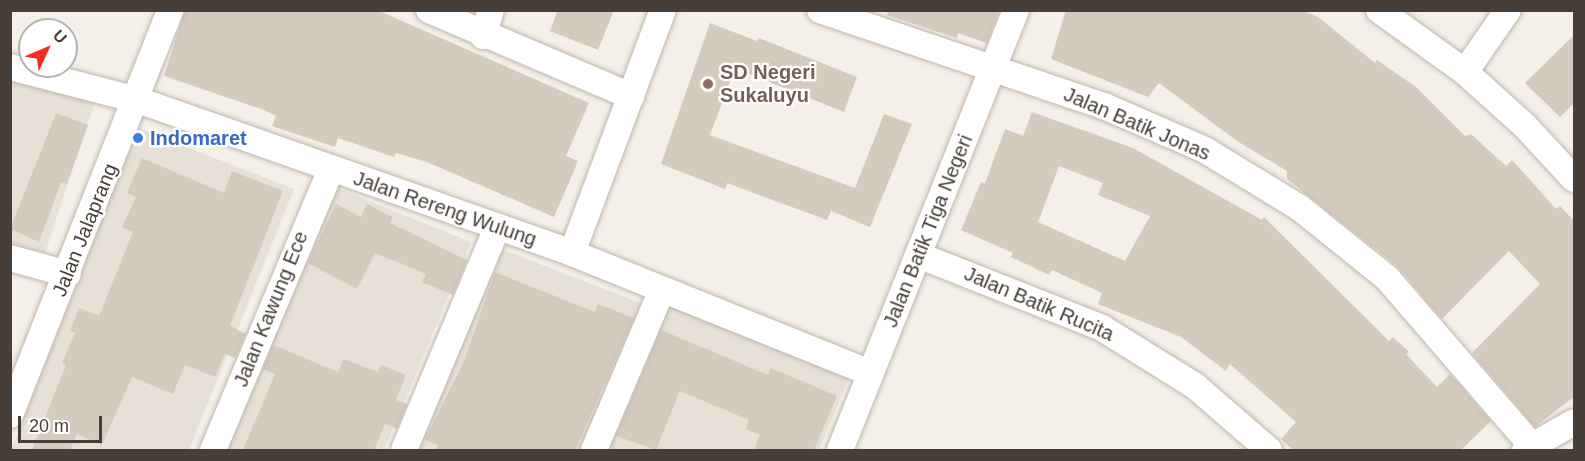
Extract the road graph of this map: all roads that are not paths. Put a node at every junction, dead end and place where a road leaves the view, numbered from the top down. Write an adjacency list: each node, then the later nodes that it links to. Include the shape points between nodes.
1 (170, 10): 14 (street, Jalan Jalaprang)
2 (429, 10): 9 (street)
3 (491, 10): 9 (street)
4 (663, 10): 13 (street)
5 (820, 10): 11 (street, Jalan Batik Jonas)
6 (1016, 10): 11 (street, Jalan Batik Tiga Negeri)
7 (1378, 10): 12 (street)
8 (1508, 10): 12 (street)
9 (483, 36): 13 (street)
10 (10, 67): 14 (street, Jalan Rereng Wulung)
11 (993, 69): 19 (street, Jalan Batik Tiga Negeri); 26 (street, Jalan Batik Jonas, via 1104,106 1205,150 1300,208 1387,278)
12 (1465, 72): 16 (street, via 1525,126)
13 (631, 96): 18 (street)
14 (138, 100): 15 (street, Jalan Rereng Wulung); 21 (street, Jalan Jalaprang)
15 (331, 169): 17 (street, Jalan Rereng Wulung); 27 (street, Jalan Kawung Ece)
16 (1575, 179)
17 (497, 228): 18 (street, Jalan Rereng Wulung); 28 (street)
18 (572, 253): 22 (street, Jalan Rereng Wulung)
19 (918, 255): 23 (street, Jalan Batik Tiga Negeri); 31 (street, Jalan Batik Rucita, via 1102,328 1195,386)
20 (10, 258): 21 (street)
21 (68, 274): 24 (street, Jalan Jalaprang)
22 (662, 290): 23 (street, Jalan Rereng Wulung); 29 (street)
23 (871, 373): 30 (street, Jalan Batik Tiga Negeri)
24 (10, 415)
25 (1575, 422): 26 (street)
26 (1528, 448)
27 (213, 450)
28 (404, 450)
29 (594, 450)
30 (842, 450)
31 (1269, 450)

